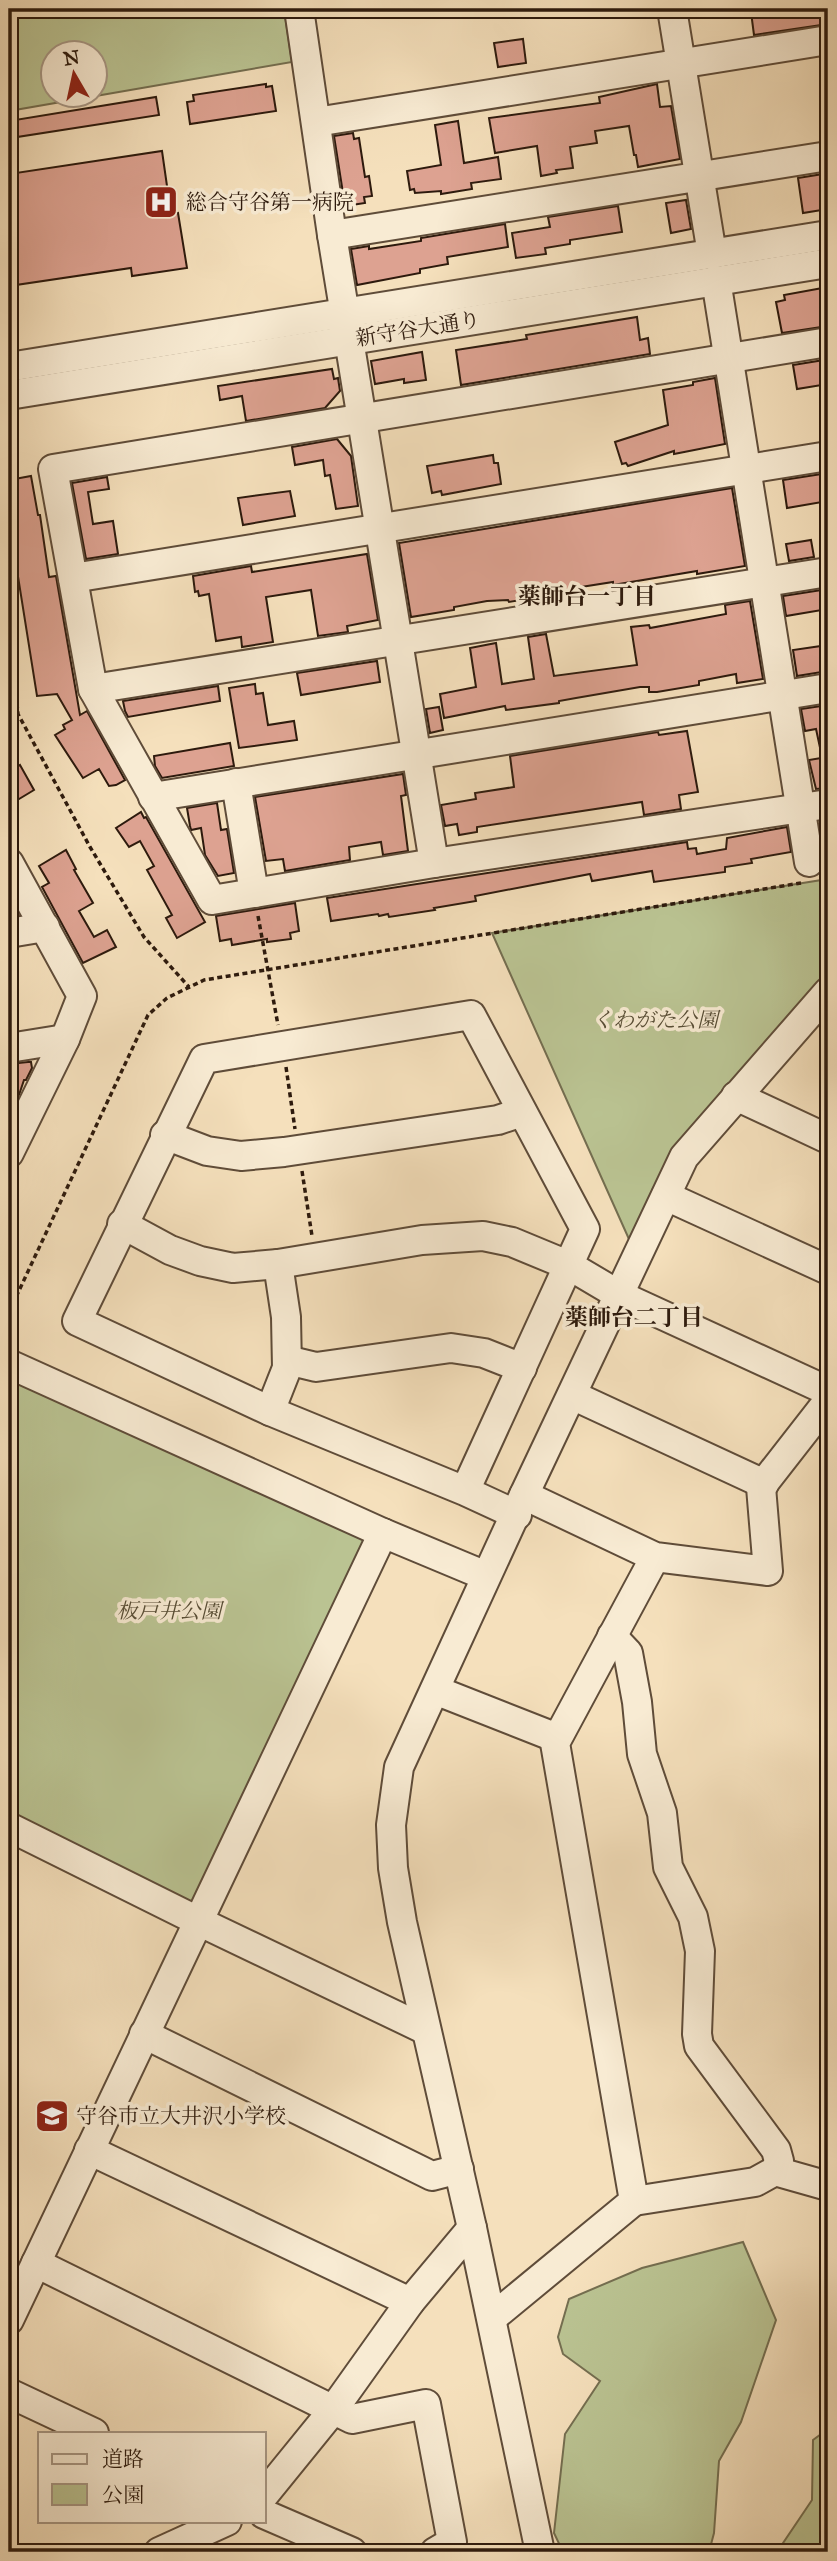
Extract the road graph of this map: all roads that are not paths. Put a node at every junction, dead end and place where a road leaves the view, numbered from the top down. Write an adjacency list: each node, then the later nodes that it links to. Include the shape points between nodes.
1 (302, 9): 5 (street)
2 (672, 9): 4 (street)
3 (828, 40): 4 (street)
4 (681, 63): 5 (street); 7 (street)
5 (316, 122): 8 (street)
6 (828, 156): 7 (street)
7 (699, 176): 8 (street); 11 (street)
8 (332, 235): 12 (street)
9 (828, 235): 11 (street, 新守谷大通り)
10 (828, 263): 11 (street, 新守谷大通り)
11 (714, 267): 12 (street, 新守谷大通り); 14 (street)
12 (347, 326): 15 (street, 新守谷大通り); 16 (street, 新守谷大通り); 17 (street)
13 (828, 342): 14 (street)
14 (728, 359): 17 (street); 19 (street)
15 (9, 367)
16 (9, 395)
17 (362, 418): 20 (street); 22 (street, via 53,469)
18 (828, 456): 19 (street)
19 (746, 469): 20 (street); 23 (street)
20 (381, 527): 22 (street); 24 (street)
21 (828, 572): 23 (street)
22 (74, 578): 26 (street)
23 (764, 583): 24 (street); 27 (street)
24 (399, 640): 26 (street); 28 (street)
25 (828, 688): 27 (street)
26 (93, 689): 30 (street)
27 (782, 696): 28 (street); 32 (street)
28 (417, 753): 29 (street); 34 (street)
29 (236, 783): 30 (street); 36 (street)
30 (153, 797): 36 (street, via 212,900)
31 (828, 804): 32 (street)
32 (800, 808): 34 (street); 35 (street)
33 (9, 863): 37 (street)
34 (434, 863): 36 (street)
35 (805, 873)
36 (254, 893)
37 (45, 927): 38 (street); 40 (street, via 82,996)
38 (9, 933)
39 (824, 1004): 42 (street)
40 (65, 1038): 41 (street); 46 (street)
41 (9, 1048)
42 (736, 1096): 45 (street); 47 (street, via 684,1157)
43 (522, 1112): 44 (street, via 498,1120 241,1156 207,1151); 44 (street, via 471,1015 204,1059); 50 (street, via 585,1229)
44 (165, 1135): 48 (street)
45 (828, 1139)
46 (9, 1153)
47 (666, 1196): 51 (street); 52 (street)
48 (122, 1224): 49 (street, via 200,1261 233,1268); 59 (street, via 77,1321)
49 (278, 1264): 50 (street, via 422,1240 482,1236 512,1242); 53 (street)
50 (570, 1266): 52 (street); 55 (street)
51 (828, 1270)
52 (619, 1295): 56 (street); 57 (street)
53 (287, 1360): 55 (street, via 316,1367 451,1348 484,1353); 59 (street)
54 (9, 1364): 63 (street)
55 (522, 1368): 61 (street)
56 (828, 1391)
57 (572, 1395): 60 (street); 62 (street)
58 (828, 1401): 60 (street)
59 (270, 1411): 61 (street)
60 (764, 1484): 64 (street, via 768,1570)
61 (465, 1491): 62 (street)
62 (521, 1505): 64 (street); 65 (street)
63 (383, 1533): 65 (street); 70 (street)
64 (655, 1557): 66 (street)
65 (486, 1576): 67 (street)
66 (612, 1636): 68 (street); 75 (street, via 628,1653 642,1754 662,1813 668,1867 693,1917 700,1951 699,2046 776,2150 779,2161)
67 (435, 1690): 68 (street); 71 (street, via 400,1768 391,1825 402,1922)
68 (557, 1738): 77 (street)
69 (9, 1827): 70 (street)
70 (198, 1921): 71 (street); 72 (street)
71 (426, 2030): 74 (street)
72 (144, 2034): 73 (street); 74 (street, via 432,2176)
73 (89, 2150): 79 (street); 80 (street)
74 (459, 2169): 78 (street)
75 (775, 2171): 76 (street); 77 (street, via 755,2182)
76 (828, 2186)
77 (634, 2201): 81 (street)
78 (472, 2228): 80 (street); 81 (street)
79 (36, 2263): 82 (street); 84 (street)
80 (410, 2302): 84 (street)
81 (492, 2318): 92 (street)
82 (9, 2320)
83 (9, 2393): 85 (street)
84 (333, 2410): 86 (street); 91 (street, via 352,2419 426,2404 452,2542)
85 (92, 2432)
86 (266, 2493)
87 (266, 2515): 90 (street)
88 (225, 2522): 89 (street)
89 (159, 2552)
90 (352, 2552)
91 (435, 2552)
92 (540, 2552)

